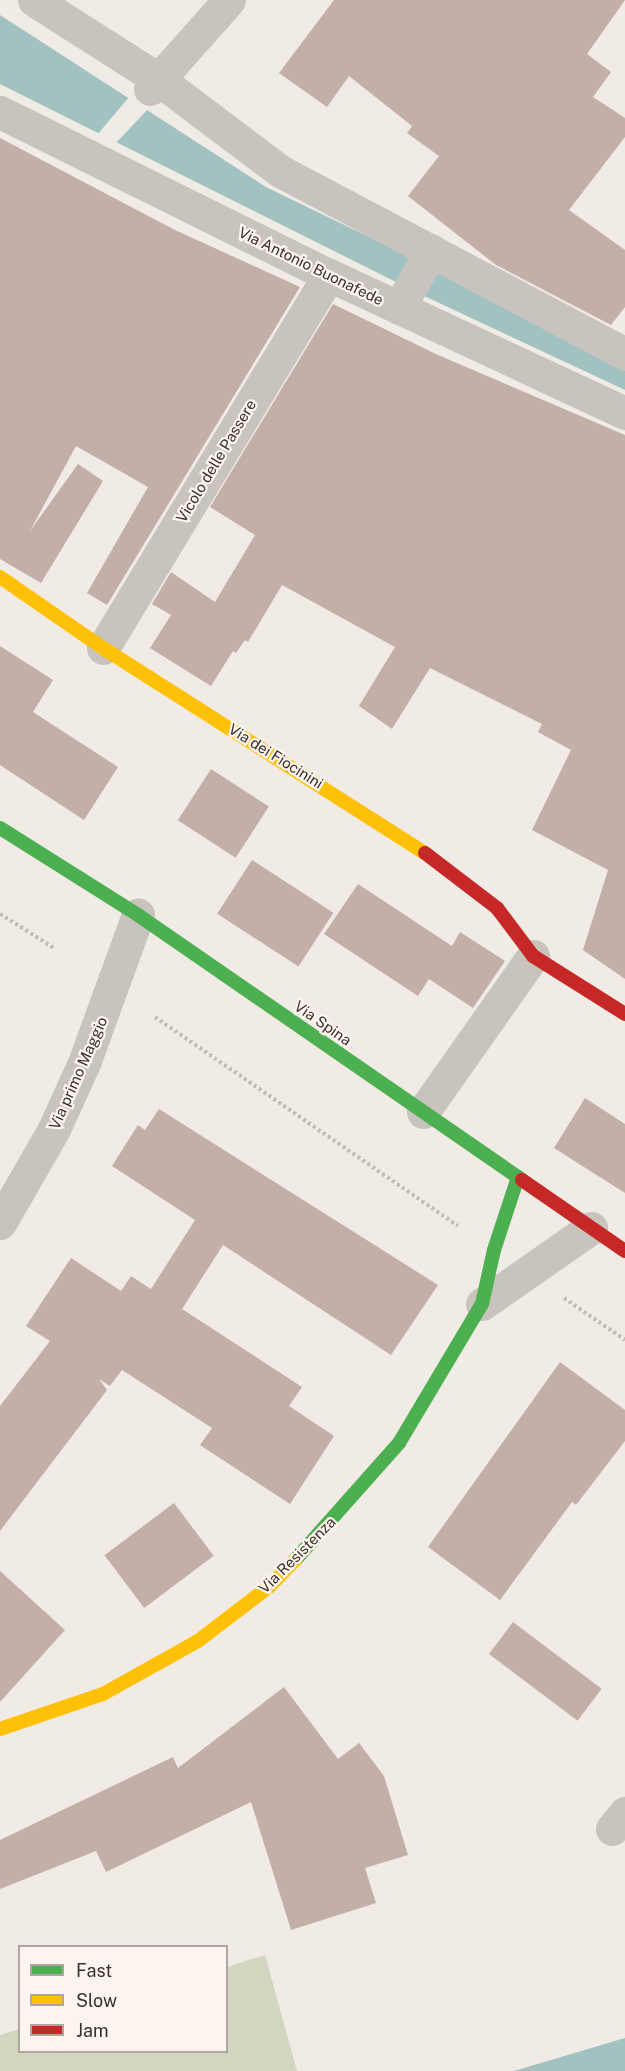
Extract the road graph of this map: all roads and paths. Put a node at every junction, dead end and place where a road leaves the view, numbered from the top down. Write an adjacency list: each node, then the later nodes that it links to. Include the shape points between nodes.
1 (34, 0): 3 (street)
2 (229, 0): 3 (street)
3 (154, 84): 5 (street, via 280,171)
4 (0, 112): 6 (street, Via Antonio Buonafede, via 99,154)
5 (428, 257): 7 (street); 8 (street)
6 (328, 275): 7 (street, Via Antonio Buonafede); 11 (street, Vicolo delle Passere)
7 (404, 301): 9 (street, Via Antonio Buonafede)
8 (625, 354)
9 (625, 412)
10 (0, 577): 11 (street, Via dei Fiocinini)
11 (103, 648): 16 (street, Via dei Fiocinini, via 399,833 497,908)
12 (0, 828): 14 (street, Via Spina)
13 (0, 914): 15 (path)
14 (138, 915): 19 (street, Via Spina); 21 (street, Via primo Maggio, via 84,1064 54,1129)
15 (54, 948)
16 (533, 956): 17 (street, Via dei Fiocinini); 19 (street)
17 (625, 1014)
18 (155, 1017): 23 (path)
19 (423, 1112): 20 (street, Via Spina)
20 (518, 1177): 22 (street, Via Spina); 26 (street, Via Resistenza, via 494,1250)
21 (0, 1223)
22 (591, 1228): 24 (street, Via Spina); 26 (street, Via Resistenza)
23 (466, 1232)
24 (625, 1251)
25 (554, 1291): 27 (path)
26 (482, 1304): 28 (street, Via Resistenza, via 399,1443 270,1586 198,1641 103,1694)
27 (625, 1340)
28 (0, 1729)

